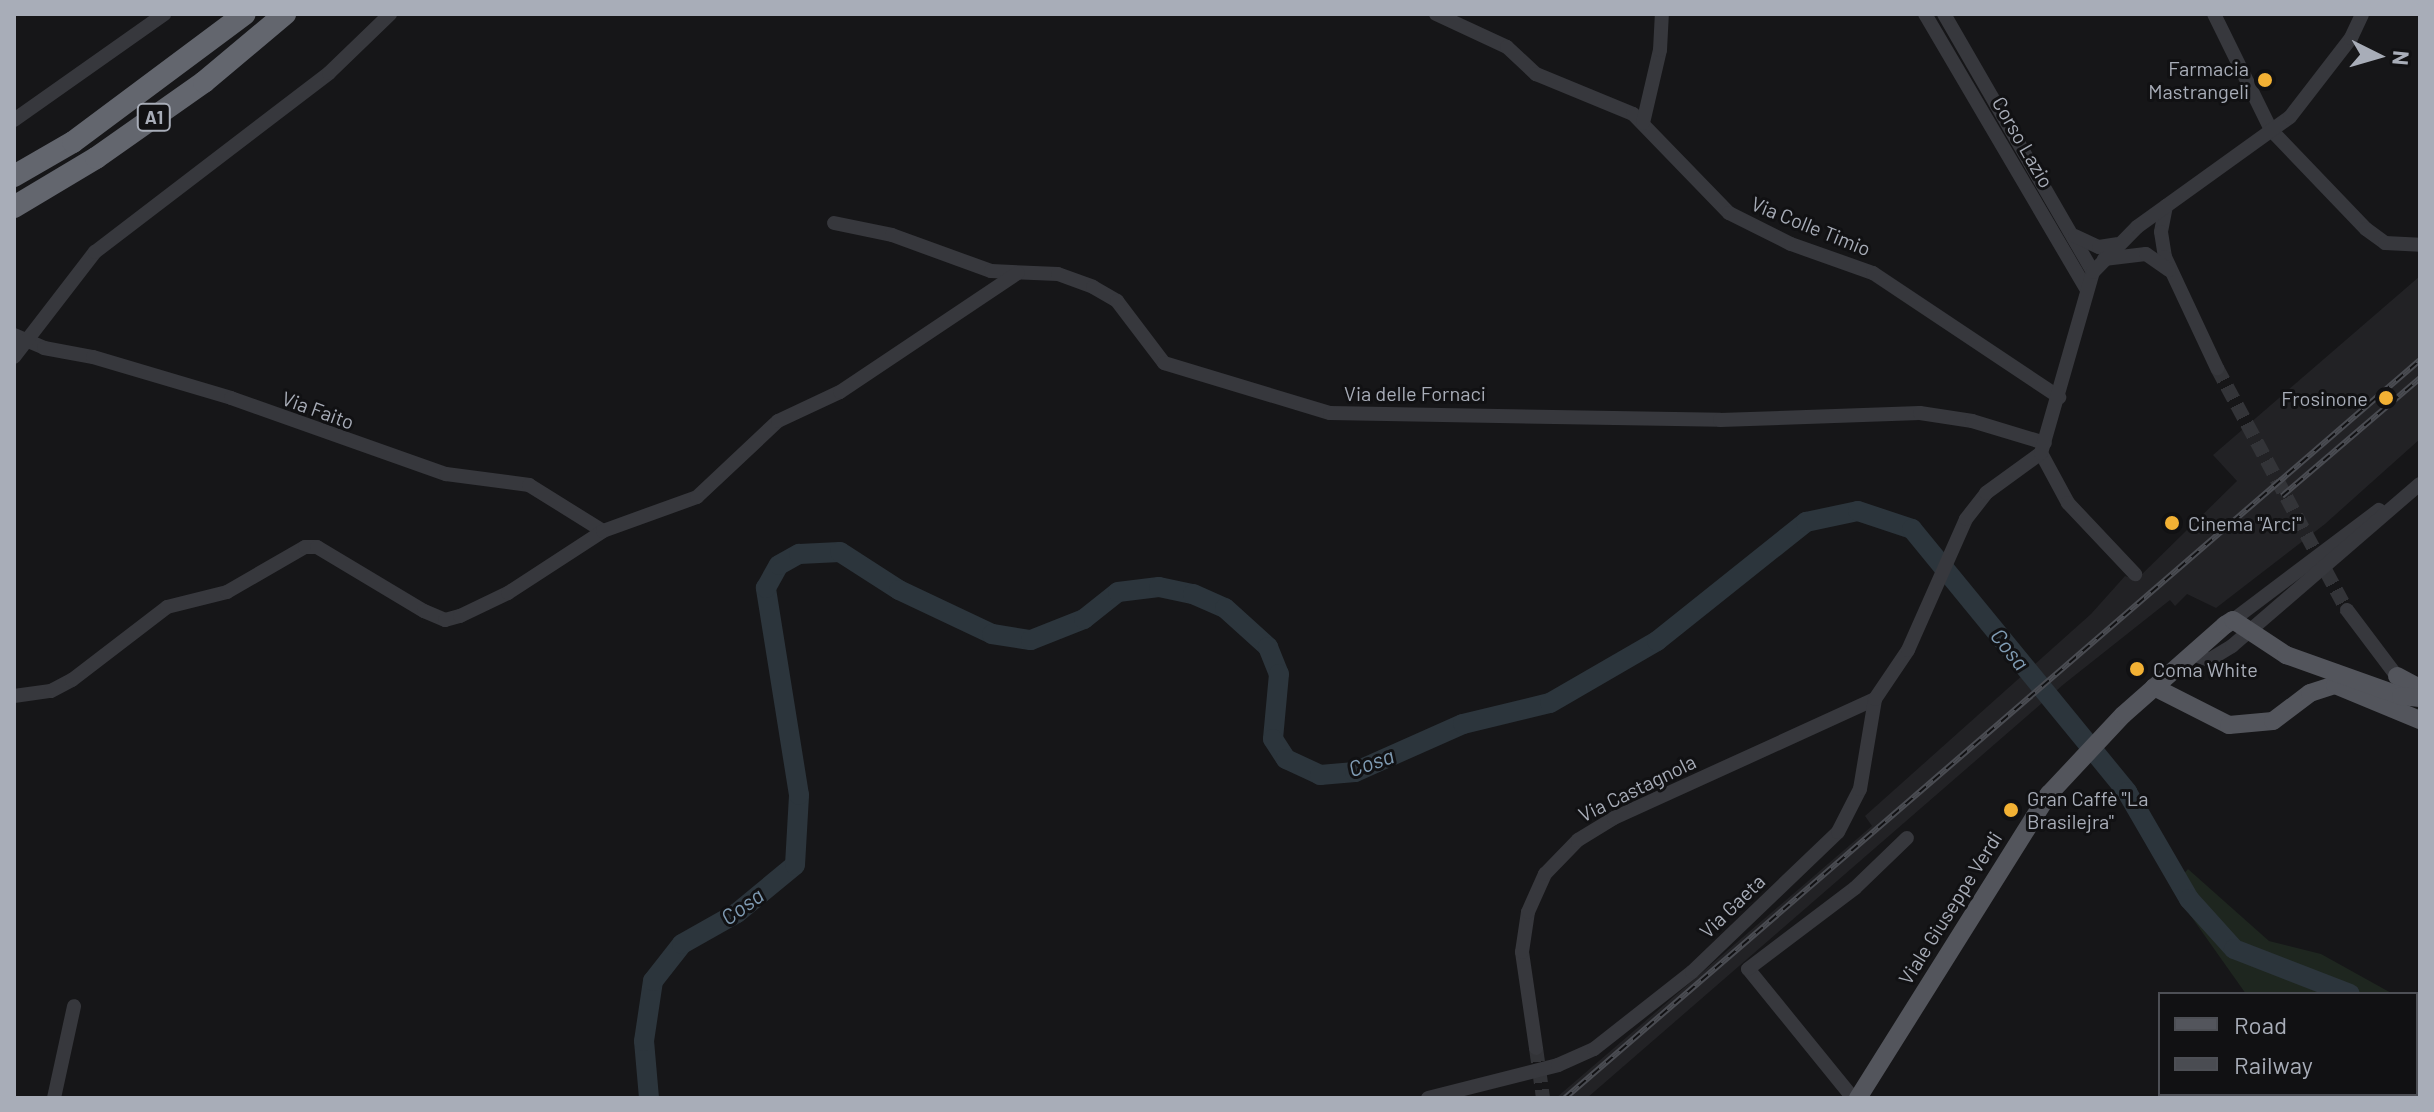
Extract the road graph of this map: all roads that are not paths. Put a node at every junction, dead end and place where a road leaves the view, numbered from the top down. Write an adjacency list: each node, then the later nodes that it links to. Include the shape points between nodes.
1 (164, 14): 11 (street)
2 (245, 14): 14 (highway, A1, via 73,142)
3 (285, 14): 16 (highway, A1, via 204,82 108,150)
4 (390, 14): 29 (street, via 329,73 95,252)
5 (1436, 14): 12 (street, Via Colle Timio, via 1507,47 1536,74)
6 (1662, 14): 12 (street)
7 (1925, 14): 28 (street, Corso Lazio)
8 (1944, 14): 19 (street, Corso Lazio)
9 (2214, 14): 13 (street)
10 (2362, 14): 13 (street, via 2351,38 2299,106)
11 (14, 120)
12 (1643, 123): 32 (street, Via Colle Timio, via 1729,213 1791,244 1873,273)
13 (2271, 130): 15 (street); 22 (street, via 2366,229 2385,243)
14 (14, 176)
15 (2166, 206): 18 (street); 20 (street)
16 (14, 207)
17 (834, 223): 25 (street, Via delle Fornaci, via 892,235 991,271)
18 (2137, 227): 20 (street); 21 (street); 23 (street)
19 (2072, 234): 21 (street, via 2099,247); 27 (street, Corso Lazio)
20 (2162, 243): 26 (street)
21 (2117, 244): 24 (street)
22 (2420, 245)
23 (2146, 254): 24 (street); 26 (street)
24 (2103, 259): 27 (street)
25 (1022, 271): 33 (street, Via delle Fornaci, via 1058,274 1117,301 1164,363 1330,413 1720,420 1920,413 1984,423); 35 (street, via 840,392 778,421 697,497)
26 (2169, 271): 31 (street)
27 (2093, 272): 28 (street)
28 (2087, 290): 32 (street)
29 (20, 338): 30 (street); 35 (street, Via Faito, via 231,398 446,474 529,485)
30 (14, 357)
31 (2217, 368)
32 (2059, 397): 33 (street)
33 (2043, 448): 36 (street, via 2068,503); 45 (street, Via Gaeta, via 1986,493 1966,519 1894,676)
34 (2420, 483): 38 (street); 39 (street)
35 (603, 531): 43 (street, via 508,593 445,620 317,547 305,547 227,592 167,607 51,691)
36 (2135, 574)
37 (2347, 610): 41 (street)
38 (2233, 620): 39 (main road); 40 (main road, Viale Giuseppe Verdi)
39 (2253, 630): 40 (street, via 2209,660); 44 (main road, via 2286,655)
40 (2192, 654): 42 (main road, Viale Giuseppe Verdi)
41 (2397, 676): 44 (main road)
42 (2154, 687): 46 (main road, via 2229,725 2273,721 2317,689 2335,685); 52 (main road, Viale Giuseppe Verdi, via 2042,804)
43 (14, 696)
44 (2418, 697)
45 (1875, 699): 49 (street, Via Castagnola, via 1614,818 1578,840 1545,874 1528,912 1522,952); 51 (street, Via Gaeta, via 1860,789 1838,832 1692,972 1594,1049 1558,1065)
46 (2420, 720)
47 (1907, 838): 52 (street, via 1855,888 1748,969)
48 (74, 1006): 50 (street)
49 (1536, 1048)
50 (54, 1098)
51 (1428, 1098)
52 (1855, 1098)

